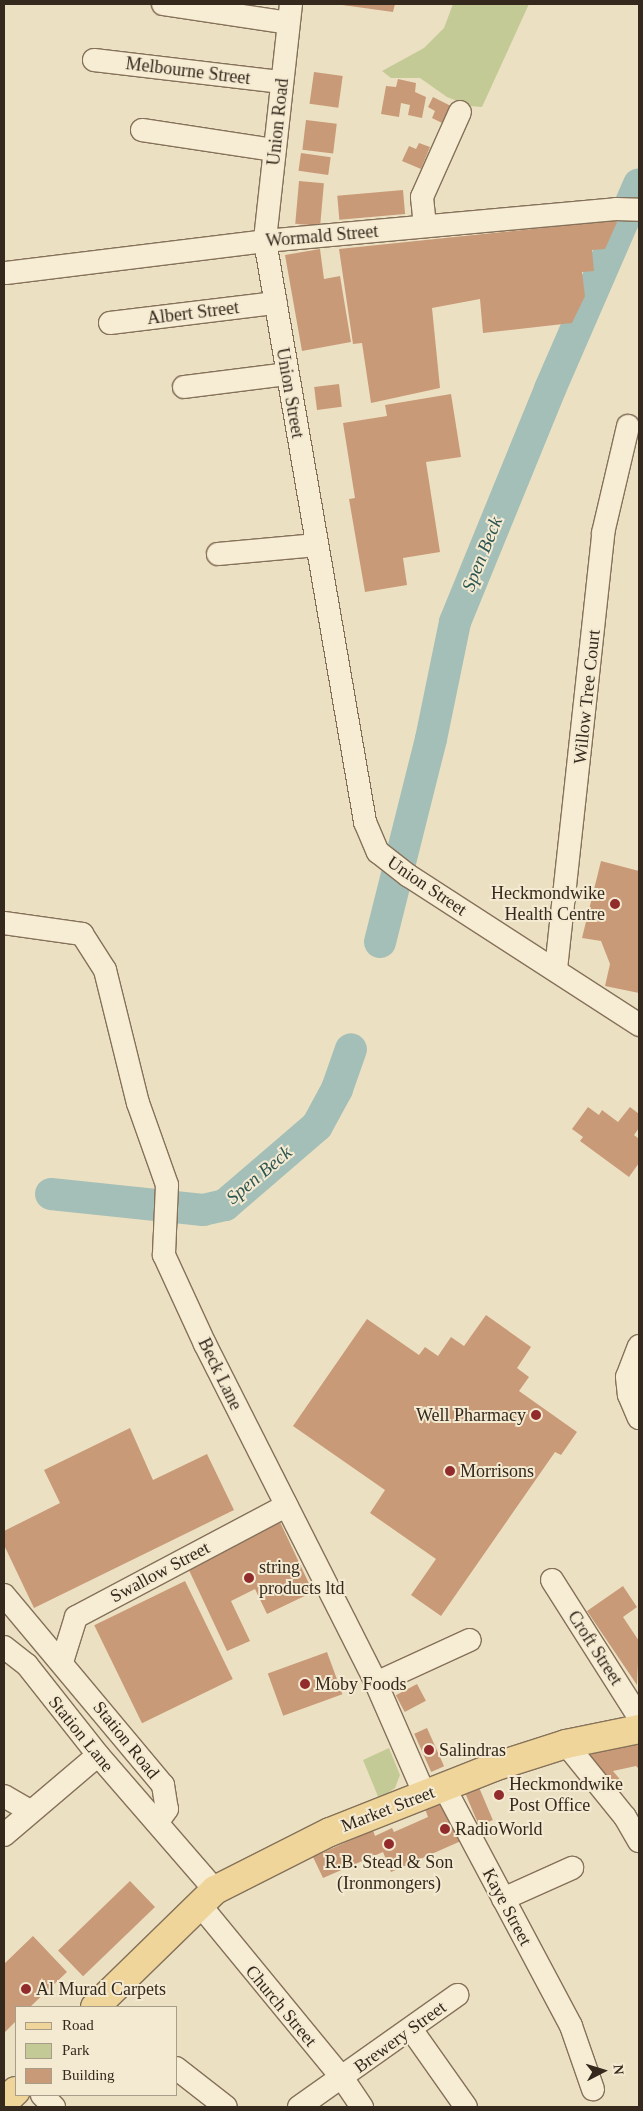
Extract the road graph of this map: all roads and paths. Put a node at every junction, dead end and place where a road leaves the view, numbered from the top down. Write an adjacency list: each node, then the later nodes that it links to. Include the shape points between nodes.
1 (163, 4): 2 (street)
2 (290, 13): 4 (street, Union Road)
3 (94, 60): 4 (street, Melbourne Street)
4 (282, 82): 7 (street, Union Road)
5 (460, 112): 9 (street, via 422,197)
6 (142, 130): 7 (street)
7 (275, 150): 10 (street, Union Road)
8 (639, 210): 9 (street, Wormald Street, via 616,209)
9 (425, 226): 10 (street, Wormald Street)
10 (265, 241): 11 (street, Wormald Street); 12 (street, Union Street)
11 (5, 277)
12 (276, 303): 13 (street, Albert Street); 14 (street, Union Street)
13 (110, 323)
14 (287, 374): 15 (street); 17 (street, Union Street)
15 (184, 387)
16 (628, 426): 20 (street, Willow Tree Court, via 603,533)
17 (317, 545): 18 (street); 20 (street, Union Street, via 365,822 378,852 408,876)
18 (218, 554)
19 (4, 922): 24 (street, Beck Lane, via 82,934 105,970 138,1103 167,1185 164,1255)
20 (556, 969): 21 (street, Union Street)
21 (639, 1025)
22 (639, 1346): 23 (street, via 627,1377 628,1395)
23 (639, 1418)
24 (286, 1506): 29 (street, Swallow Street, via 76,1617); 30 (street, Beck Lane)
25 (552, 1580): 31 (street, Croft Street)
26 (4, 1595): 29 (street, Station Road)
27 (470, 1640): 30 (street)
28 (4, 1647): 34 (street, Station Lane, via 27,1665)
29 (62, 1662): 38 (street, Station Road, via 164,1785 167,1809)
30 (376, 1683): 35 (street, Beck Lane)
31 (639, 1717)
32 (639, 1729): 33 (main road, Market Street)
33 (566, 1744): 35 (main road, Market Street, via 494,1767); 40 (street, via 625,1817)
34 (98, 1755): 37 (street); 38 (street, Station Lane)
35 (435, 1791): 42 (main road, Market Street, via 330,1832); 43 (street, Kaye Street)
36 (4, 1796): 37 (street)
37 (30, 1811): 39 (street)
38 (157, 1823): 42 (street)
39 (4, 1835)
40 (639, 1840)
41 (572, 1868): 43 (street)
42 (207, 1898): 45 (main road, Market Street); 48 (street, Church Street)
43 (503, 1899): 49 (street, Kaye Street, via 571,2026)
44 (457, 1995): 46 (street, Brewery Street)
45 (102, 2005)
46 (411, 2029): 48 (street, Brewery Street); 57 (street)
47 (178, 2070): 54 (street)
48 (343, 2079): 55 (street, Brewery Street); 56 (street, Church Street)
49 (593, 2088)
50 (15, 2092): 52 (main road)
51 (43, 2096): 53 (street)
52 (4, 2102)
53 (54, 2107)
54 (226, 2107)
55 (299, 2107)
56 (362, 2107)
57 (466, 2107)

